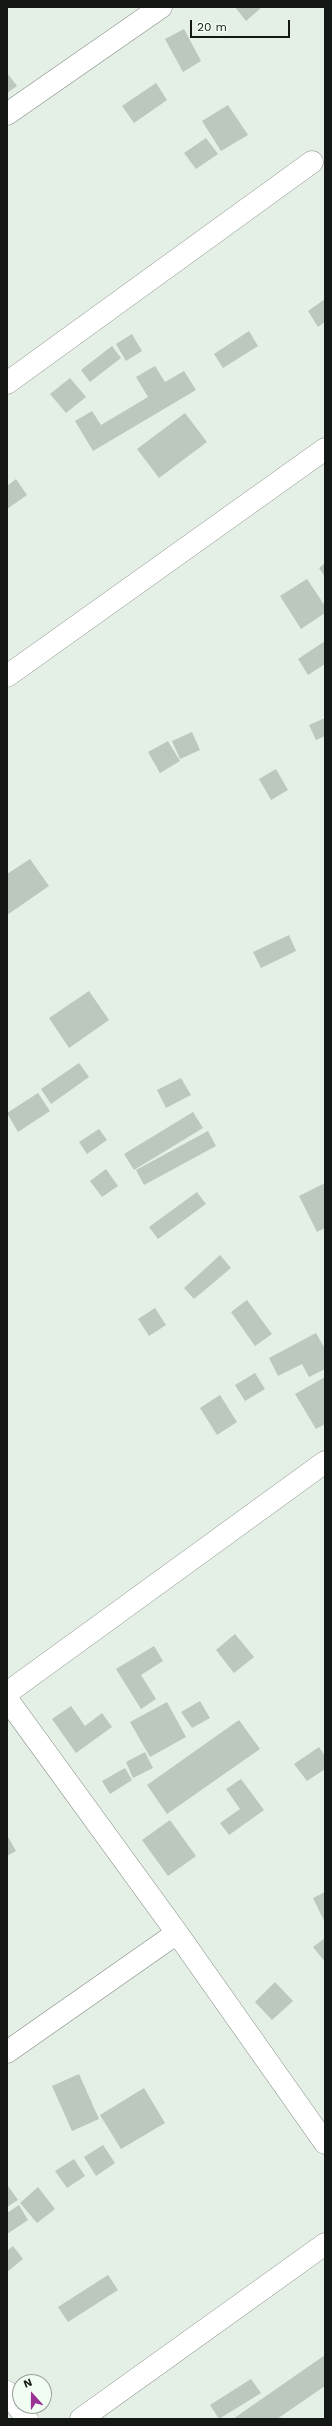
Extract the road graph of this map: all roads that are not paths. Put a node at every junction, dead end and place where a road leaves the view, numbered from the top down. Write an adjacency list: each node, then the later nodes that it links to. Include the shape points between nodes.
1 (161, 7): 2 (street)
2 (7, 114)
3 (312, 162): 4 (street)
4 (7, 383)
5 (325, 449): 6 (street)
6 (7, 676)
7 (325, 1462): 8 (street)
8 (7, 1693)
9 (7, 1699): 10 (street)
10 (177, 1933): 11 (street); 12 (street)
11 (7, 2052)
12 (325, 2142)
13 (325, 2244): 16 (street)
14 (7, 2392): 15 (street)
15 (27, 2419)
16 (81, 2419)

